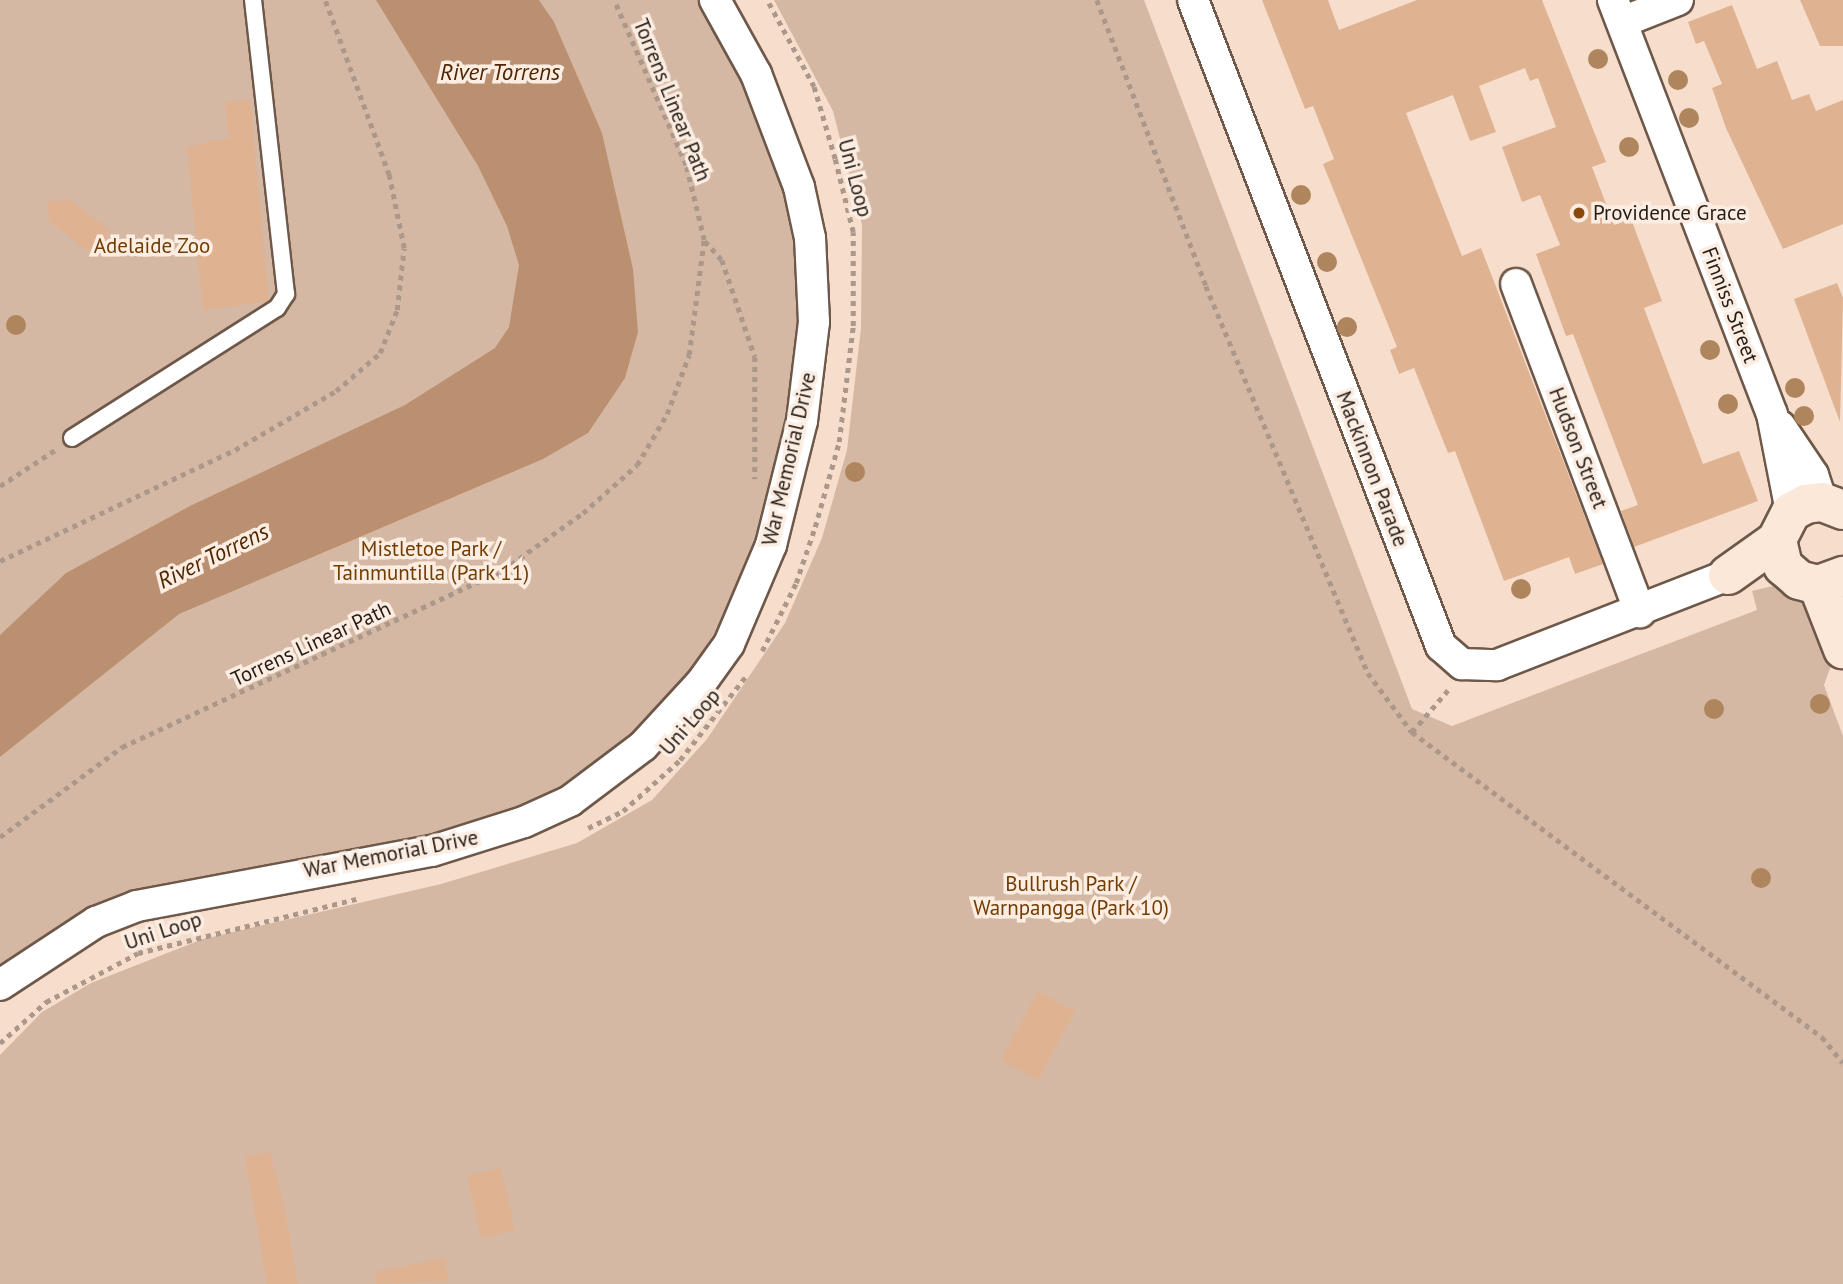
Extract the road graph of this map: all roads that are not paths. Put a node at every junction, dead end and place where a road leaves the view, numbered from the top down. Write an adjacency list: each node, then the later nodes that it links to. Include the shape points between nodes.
1 (253, 0): 7 (lane, via 286,294 277,307)
2 (715, 0): 13 (street, War Memorial Drive, via 779,131 810,238 814,322 782,505 749,604 701,684 643,746 570,801 484,836 432,851 137,906 96,922)
3 (1193, 0): 11 (street, Mackinnon Parade, via 1441,646 1462,664 1497,665)
4 (1678, 0): 5 (street)
5 (1617, 11): 8 (street, Finniss Street, via 1772,414 1813,475)
6 (1516, 284): 11 (street, Hudson Street)
7 (72, 438)
8 (1803, 526): 9 (street); 10 (street, via 1799,580)
9 (1728, 575): 11 (street)
10 (1830, 580): 12 (street)
11 (1640, 612)
12 (1843, 649)
13 (0, 985)

